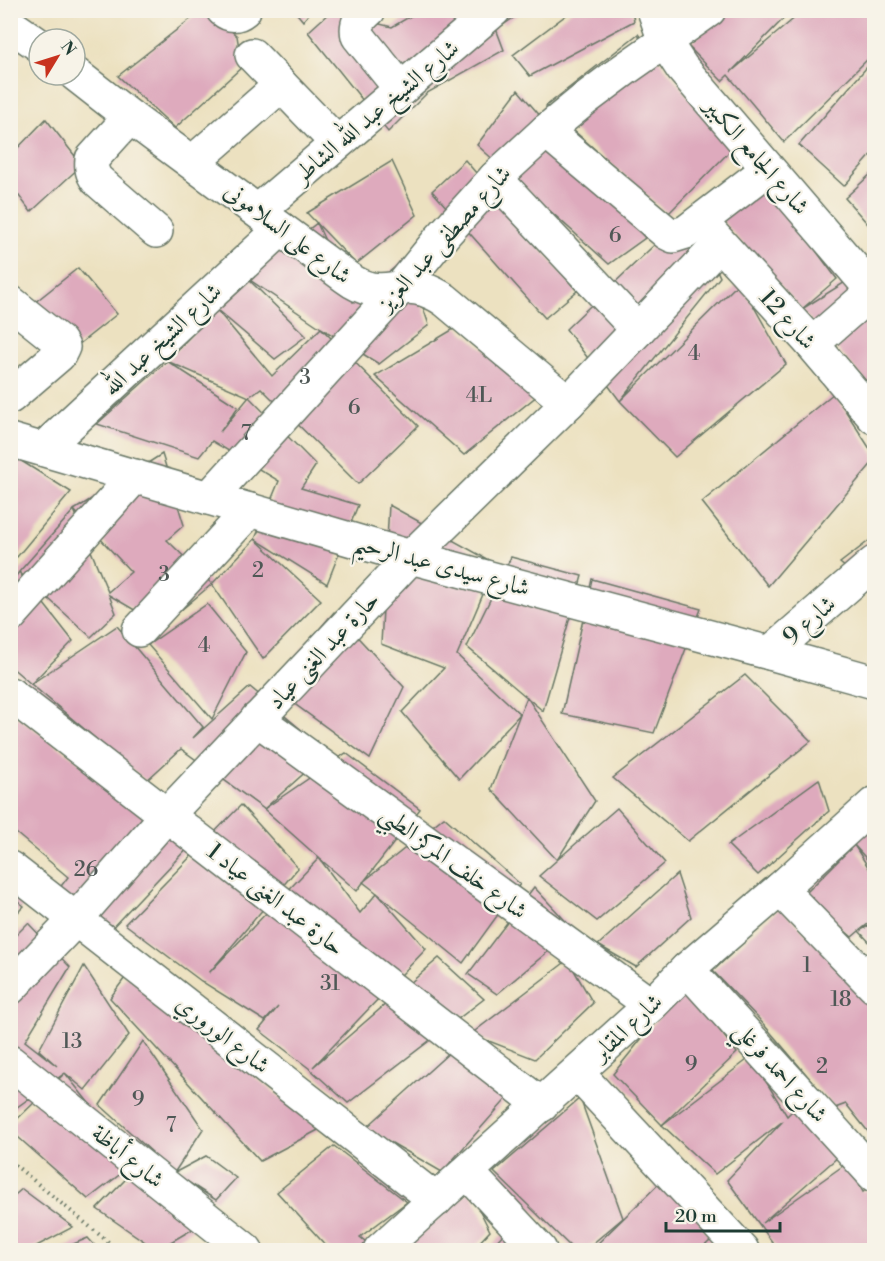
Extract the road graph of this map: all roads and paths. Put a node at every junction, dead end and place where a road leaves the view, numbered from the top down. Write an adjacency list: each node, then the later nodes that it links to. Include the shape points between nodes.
1 (223, 10): 2 (street, via 234,15)
2 (244, 10)
3 (369, 10): 13 (street, via 358,23 358,36)
4 (494, 10): 13 (street, شارع الشيخ عبد الله الشاطر)
5 (654, 10): 9 (street, شارع الجامع الكبير)
6 (709, 10): 9 (street, شارع مصطفى عبد العزيز)
7 (10, 25): 8 (street)
8 (27, 37)
9 (665, 42): 15 (street, شارع مصطفى عبد العزيز); 18 (street, شارع الجامع الكبير, via 682,68)
10 (252, 55): 12 (street)
11 (87, 83): 14 (street, شارع على السلامونى)
12 (280, 85): 16 (street); 17 (street)
13 (401, 89): 16 (street, شارع الشيخ عبد الله الشاطر)
14 (130, 117): 17 (street, شارع على السلامونى); 21 (street, via 92,159 91,166 97,180)
15 (546, 131): 19 (street, شارع مصطفى عبد العزيز); 22 (street, via 667,233)
16 (337, 143): 20 (street, شارع الشيخ عبد الله الشاطر)
17 (192, 162): 20 (street, شارع على السلامونى)
18 (768, 169): 22 (street); 24 (street, شارع الجامع الكبير)
19 (495, 178): 23 (street, شارع مصطفى عبد العزيز); 26 (street)
20 (269, 220): 23 (street, شارع على السلامونى, via 358,286 373,290); 32 (street, شارع الشيخ عبد الله)
21 (156, 231)
22 (711, 233): 26 (street, حارة عبد الغنى عياد); 27 (street, شارع 12)
23 (401, 287): 29 (street, شارع على السلامونى, via 432,292 444,300); 34 (street, شارع مصطفى عبد العزيز)
24 (874, 291): 27 (street)
25 (10, 302): 28 (street, via 63,347 59,355)
26 (638, 330): 29 (street, حارة عبد الغنى عياد)
27 (812, 344): 30 (street, شارع 12)
28 (10, 397)
29 (568, 404): 36 (street, حارة عبد الغنى عياد)
30 (874, 417)
31 (10, 440): 32 (street, شارع سيدى عبد الرحيم)
32 (43, 449): 33 (street, شارع سيدى عبد الرحيم)
33 (135, 476): 34 (street, شارع سيدى عبد الرحيم); 38 (street)
34 (209, 498): 35 (street, شارع سيدى عبد الرحيم)
35 (250, 510): 36 (street, شارع سيدى عبد الرحيم); 39 (street)
36 (411, 557): 40 (street, شارع سيدى عبد الرحيم); 43 (street, حارة عبد الغنى عياد)
37 (874, 563): 40 (street, شارع 9)
38 (10, 616)
39 (140, 630)
40 (770, 653): 41 (street, شارع سيدى عبد الرحيم)
41 (874, 682)
42 (10, 694): 45 (street, حارة عبد الغنى عياد 1)
43 (257, 719): 45 (street, حارة عبد الغنى عياد); 52 (street, شارع خلف المركز الطبي)
44 (874, 804): 47 (street, شارع المقابر)
45 (168, 815): 48 (street, حارة عبد الغنى عياد); 55 (street, حارة عبد الغنى عياد 1)
46 (10, 868): 48 (street, شارع الوروري)
47 (780, 889): 49 (street, شارع المقابر); 50 (street)
48 (76, 919): 51 (street, حارة عبد الغنى عياد); 59 (street, شارع الوروري)
49 (687, 969): 52 (street, شارع المقابر); 58 (street, شارع احمد فرغلي)
50 (874, 986)
51 (10, 988)
52 (651, 1005): 54 (street, شارع المقابر)
53 (10, 1062): 61 (street, شارع أباظة)
54 (577, 1073): 55 (street, شارع المقابر); 64 (street)
55 (542, 1105): 57 (street, شارع المقابر)
56 (10, 1161): 60 (path)
57 (467, 1172): 59 (street, شارع المقابر); 63 (street)
58 (874, 1175)
59 (436, 1200): 62 (street, شارع المقابر)
60 (118, 1251)
61 (246, 1251)
62 (380, 1251)
63 (540, 1251)
64 (742, 1251)

